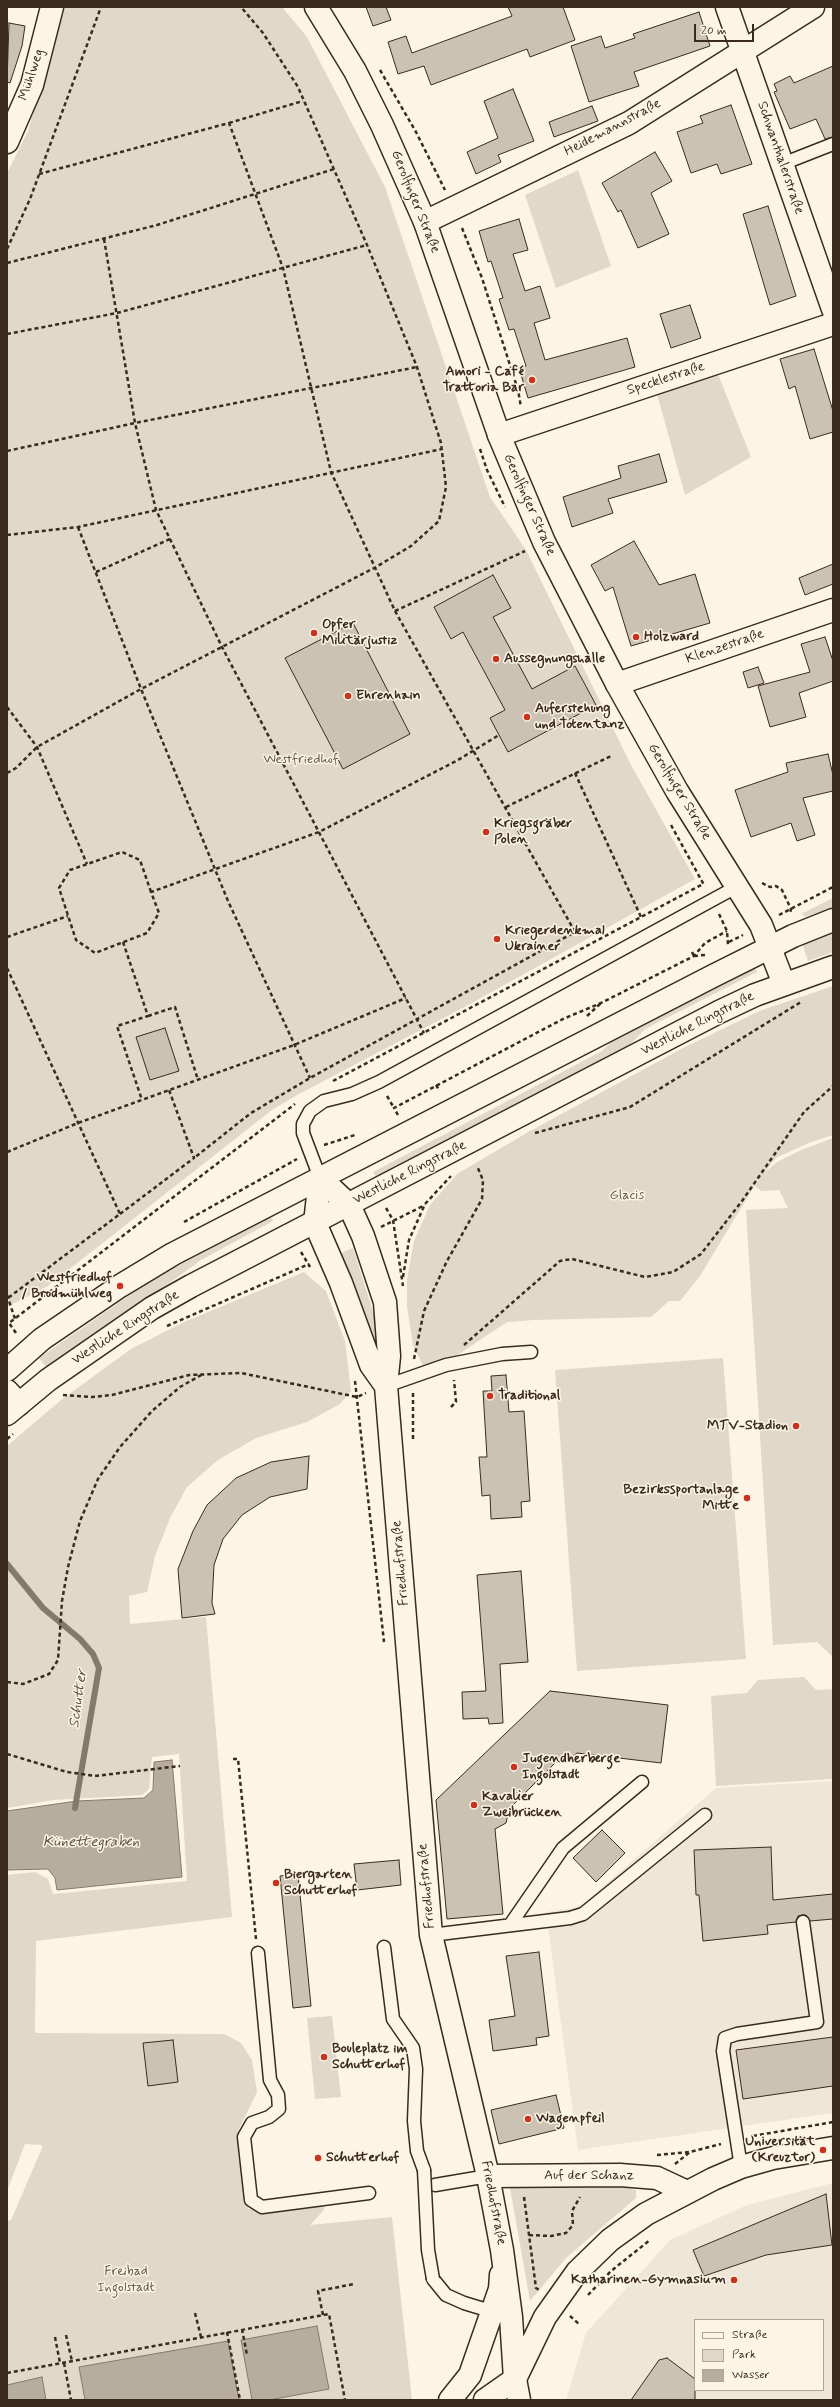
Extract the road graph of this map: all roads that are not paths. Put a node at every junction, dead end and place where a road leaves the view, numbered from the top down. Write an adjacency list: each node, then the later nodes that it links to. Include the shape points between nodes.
1 (52, 7): 6 (street, Mühlweg, via 32,85)
2 (316, 7): 9 (street, Gerolfinger Straße, via 362,84)
3 (727, 7): 5 (street, Schwanthalerstraße)
4 (813, 7): 5 (street, Heidemannstraße)
5 (744, 52): 8 (street, Schwanthalerstraße); 9 (street, Heidemannstraße, via 629,123)
6 (7, 142)
7 (833, 144): 8 (lane)
8 (782, 164): 10 (street, Schwanthalerstraße)
9 (425, 222): 12 (street, Gerolfinger Straße)
10 (833, 309)
11 (833, 324): 12 (street, Specklestraße)
12 (499, 435): 14 (street, Gerolfinger Straße, via 544,542)
13 (833, 610): 14 (street, Klenzestraße)
14 (617, 684): 15 (street, Gerolfinger Straße, via 677,791)
15 (738, 886): 17 (street, Gerolfinger Straße, via 761,925); 20 (lane, via 379,1082 352,1094 324,1101 310,1111 303,1124 303,1133)
16 (833, 920): 17 (street)
17 (770, 947): 19 (street, Gerolfinger Straße); 20 (street)
18 (833, 966): 19 (street, Westliche Ringstraße)
19 (784, 984): 21 (street, Westliche Ringstraße, via 719,1012)
20 (320, 1178): 21 (street, Friedhofstraße); 22 (street); 24 (street, via 139,1274 42,1339)
21 (349, 1205): 22 (street, Westliche Ringstraße); 25 (street, Friedhofstraße, via 363,1236 385,1302 389,1356)
22 (315, 1223): 25 (street, via 341,1283 371,1365); 26 (street, Westliche Ringstraße, via 152,1308)
23 (531, 1352): 25 (lane, via 502,1354 446,1365)
24 (7, 1370)
25 (386, 1386): 31 (street, Friedhofstraße)
26 (11, 1403)
27 (642, 1782): 30 (lane, via 563,1848)
28 (705, 1815): 30 (lane, via 583,1914 570,1918)
29 (803, 1922): 35 (lane, via 817,2022 725,2038 723,2051)
30 (510, 1925): 31 (lane)
31 (431, 1935): 36 (street, Friedhofstraße)
32 (384, 1947): 40 (lane, bridge, via 392,2019 412,2048 415,2062 417,2151 424,2170 428,2250 433,2279 446,2295 464,2304)
33 (258, 1953): 39 (lane, via 270,2080 278,2095 279,2109 268,2117 252,2123 244,2137 251,2200 262,2207)
34 (833, 2148): 35 (street, via 773,2158)
35 (741, 2167): 38 (street)
36 (488, 2176): 37 (lane); 38 (street, Auf der Schanz, via 591,2175 657,2178); 40 (street, Friedhofstraße, via 502,2250)
37 (436, 2185)
38 (688, 2192): 41 (street, via 646,2214 610,2240 577,2272 562,2309)
39 (369, 2193)
40 (501, 2314): 41 (street); 42 (street, Friedhofstraße, via 470,2374)
41 (517, 2390): 43 (street)
42 (450, 2400)
43 (485, 2400)

